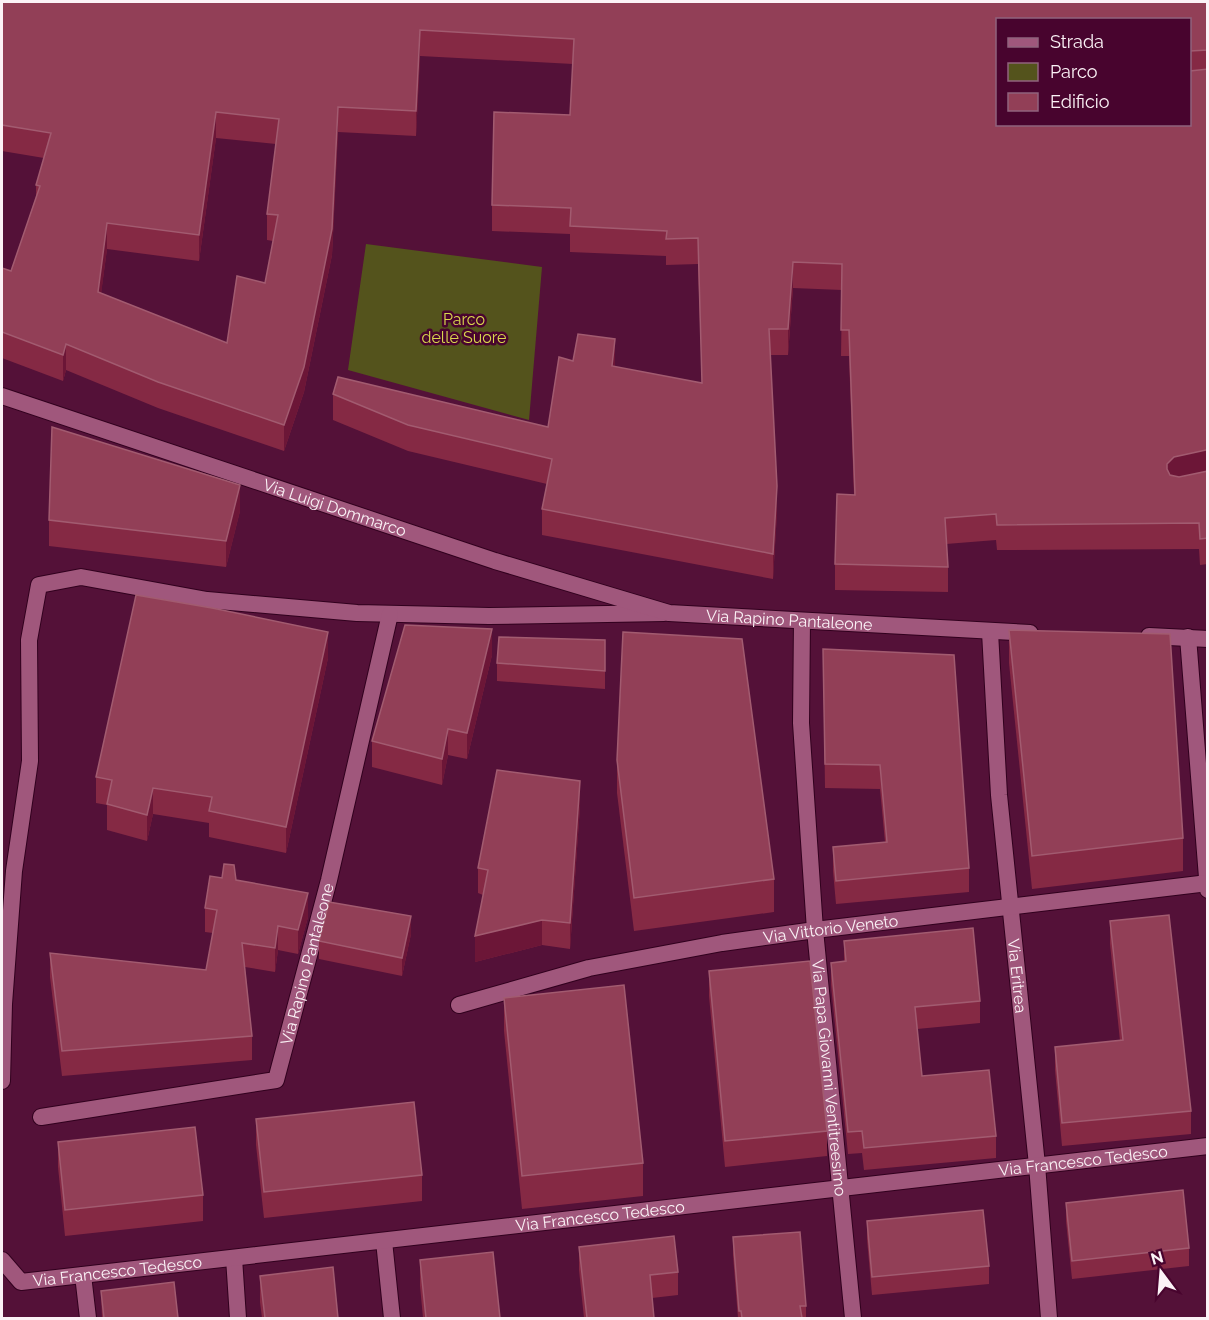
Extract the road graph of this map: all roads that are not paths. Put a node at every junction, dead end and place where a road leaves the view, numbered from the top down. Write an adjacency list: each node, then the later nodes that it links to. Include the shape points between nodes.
1 (2, 396): 2 (street, Via Luigi Dommarco, via 512,566)
2 (669, 613): 3 (street, Via Rapino Pantaleone); 4 (street, Via Rapino Pantaleone)
3 (390, 614): 16 (street, Via Rapino Pantaleone, via 207,600 81,577 39,585 29,640 30,761 14,871); 17 (street, Via Rapino Pantaleone, via 329,880 276,1080)
4 (802, 621): 6 (street, Via Rapino Pantaleone); 14 (street, Via Papa Giovanni Ventitreesimo, via 801,723)
5 (1208, 630): 9 (street)
6 (990, 632): 7 (street, Via Rapino Pantaleone); 13 (street, Via Eritrea)
7 (1049, 633)
8 (1133, 636): 9 (street)
9 (1188, 637): 10 (street); 11 (street)
10 (1208, 639)
11 (1207, 883): 12 (street); 13 (street, Via Vittorio Veneto)
12 (1208, 891)
13 (1009, 906): 14 (street, Via Vittorio Veneto); 19 (street, Via Eritrea)
14 (815, 930): 15 (street, Via Vittorio Veneto, via 589,968); 20 (street, Via Papa Giovanni Ventitreesimo)
15 (459, 1005)
16 (2, 1081)
17 (41, 1117)
18 (1208, 1146): 19 (street, Via Francesco Tedesco)
19 (1037, 1166): 20 (street, Via Francesco Tedesco); 29 (street, Via Eritrea)
20 (839, 1189): 21 (street, Via Francesco Tedesco); 28 (street, Via Papa Giovanni Ventitreesimo)
21 (384, 1241): 22 (street, Via Francesco Tedesco); 27 (street)
22 (234, 1258): 24 (street, Via Francesco Tedesco); 26 (street)
23 (2, 1260): 24 (street, Via Francesco Tedesco, via 21,1282)
24 (83, 1275): 25 (street)
25 (88, 1318)
26 (238, 1318)
27 (392, 1318)
28 (853, 1318)
29 (1049, 1318)

